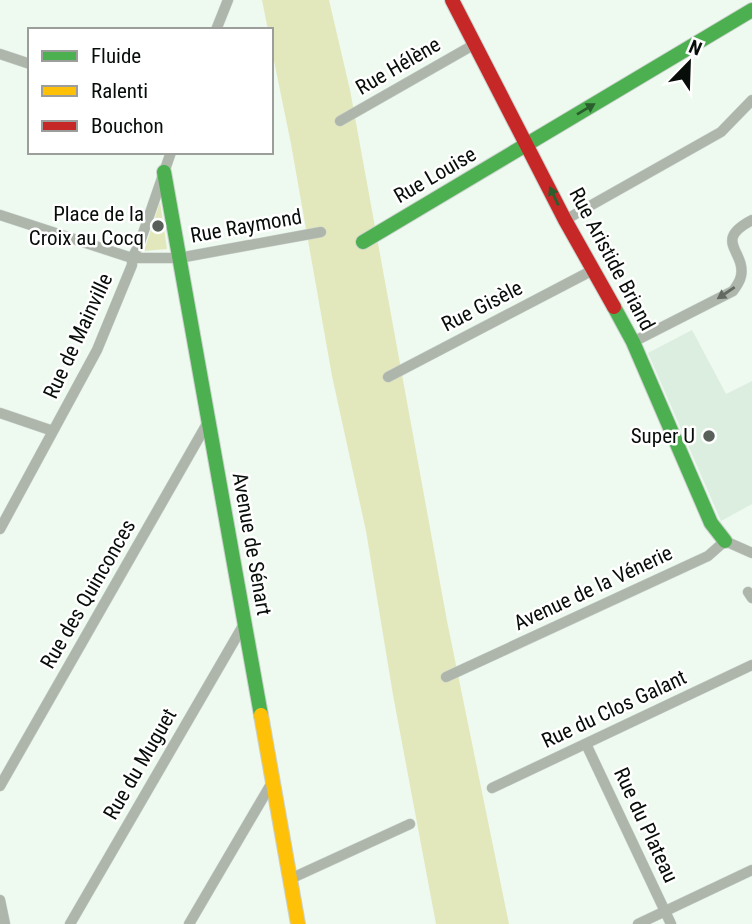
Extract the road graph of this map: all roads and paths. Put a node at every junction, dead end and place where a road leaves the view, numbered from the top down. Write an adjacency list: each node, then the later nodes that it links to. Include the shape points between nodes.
1 (228, 0): 4 (street)
2 (452, 0): 5 (street, Rue Aristide Briand)
3 (752, 10): 10 (street, Rue Louise, one-way to 3)
4 (217, 28)
5 (475, 44): 9 (street, Rue Hélène); 10 (street, Rue Aristide Briand)
6 (0, 54): 7 (street)
7 (28, 63)
8 (752, 100): 14 (street, via 721,132)
9 (340, 121)
10 (528, 145): 14 (street, Rue Aristide Briand, one-way to 10); 17 (street, Rue Louise)
11 (170, 154): 12 (street, Rue de Mainville)
12 (164, 172): 18 (street, Rue de Mainville); 19 (street, Avenue de Sénart)
13 (0, 215): 18 (street)
14 (565, 220): 20 (street, Rue Aristide Briand)
15 (752, 220): 21 (street, one-way to 21, via 739,226 732,238 741,278 733,291)
16 (321, 232): 19 (street, Rue Raymond)
17 (363, 242)
18 (132, 258): 19 (street); 25 (street, Rue de Mainville, via 97,350)
19 (179, 258): 24 (street, Avenue de Sénart)
20 (593, 270): 21 (street, Rue Aristide Briand); 22 (street, Rue Gisèle)
21 (633, 342): 27 (street, Rue Aristide Briand, via 711,523)
22 (388, 377)
23 (0, 413): 25 (street)
24 (208, 422): 29 (street, Avenue de Sénart); 34 (street, Rue des Quinconces)
25 (53, 432): 26 (street, Rue de Mainville)
26 (0, 529)
27 (726, 541): 28 (street); 31 (street, Avenue de la Vénerie, via 708,556)
28 (752, 553)
29 (244, 624): 33 (street, Avenue de Sénart); 42 (street, Rue du Muguet)
30 (752, 665): 32 (street, Rue du Clos Galant)
31 (446, 677)
32 (586, 744): 35 (street, Rue du Clos Galant); 40 (street, Rue du Plateau)
33 (274, 778): 38 (street, Avenue de Sénart); 43 (street)
34 (0, 786)
35 (492, 788)
36 (410, 824): 38 (street)
37 (752, 870): 40 (street)
38 (290, 879): 44 (street, Avenue de Sénart)
39 (0, 900): 41 (street)
40 (665, 911): 45 (street); 46 (street, Rue du Plateau)
41 (5, 924)
42 (70, 924)
43 (189, 924)
44 (298, 924)
45 (638, 924)
46 (671, 924)

